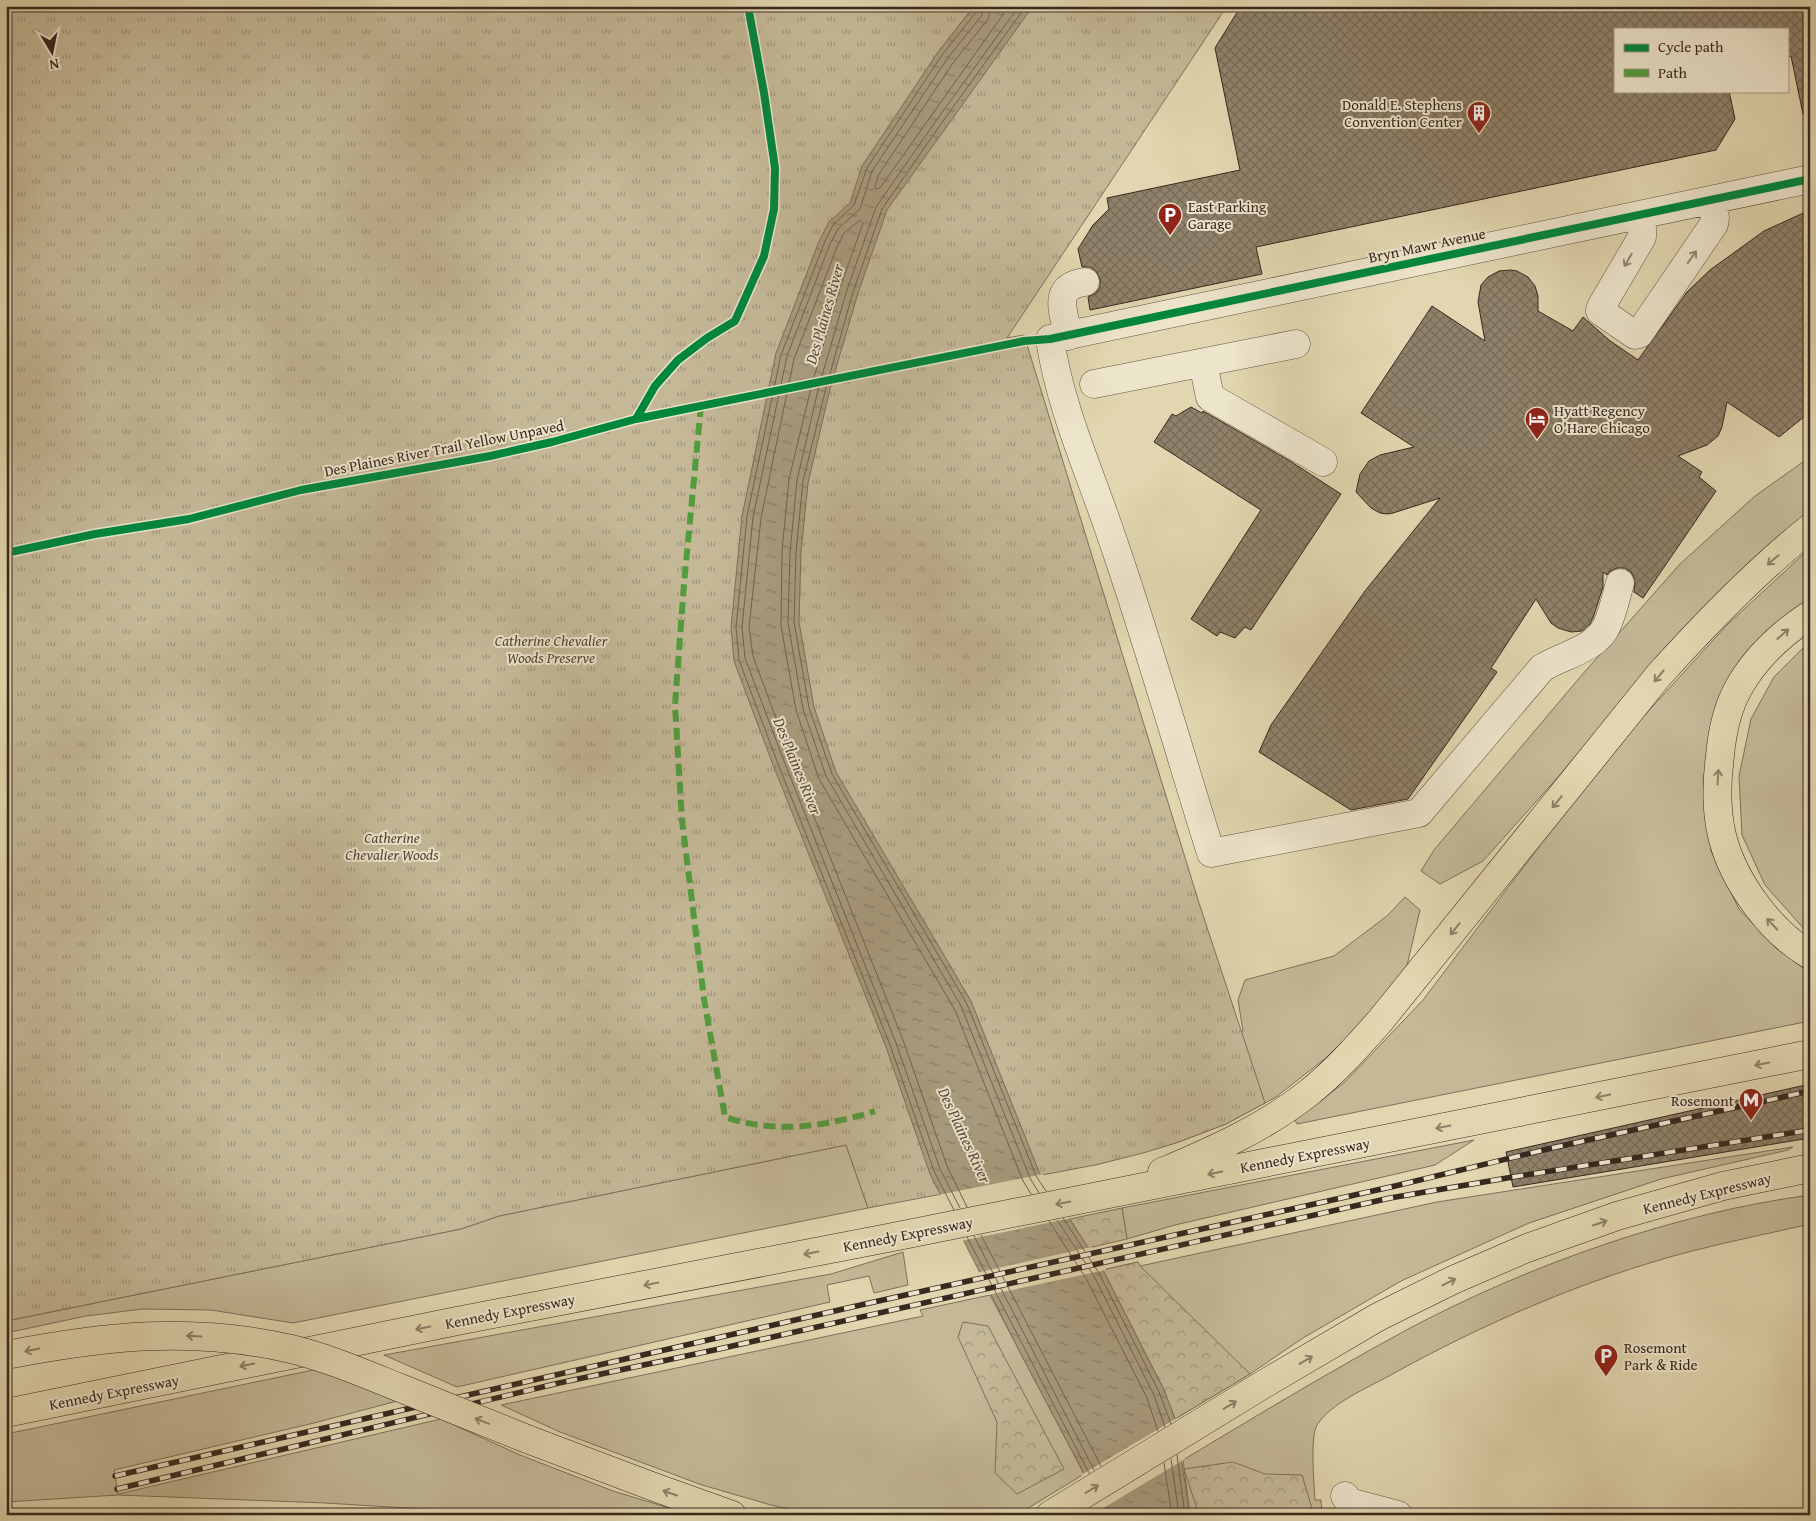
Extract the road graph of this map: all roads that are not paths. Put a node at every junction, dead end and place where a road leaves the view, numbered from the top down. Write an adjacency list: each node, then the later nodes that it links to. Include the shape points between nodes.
1 (1810, 180): 2 (street, Bryn Mawr Avenue)
2 (1712, 200): 3 (street, Bryn Mawr Avenue); 3 (street, one-way to 2, via 1642,237 1600,310 1635,334 1714,224)
3 (1638, 216): 6 (street, Bryn Mawr Avenue, via 1283,289)
4 (1084, 282): 6 (street, via 1066,288 1062,296)
5 (1296, 344): 7 (street)
6 (1057, 346): 11 (street, via 1085,429 1081,454 1112,538 1211,853 1419,813 1542,668 1587,646 1607,627)
7 (1203, 363): 8 (street); 9 (street, via 1210,397)
8 (1094, 384)
9 (1323, 462)
10 (1810, 528): 16 (highway, one-way to 16, via 1704,625 1659,675 1380,1022 1340,1065 1307,1095 1234,1140)
11 (1620, 583)
12 (1810, 615): 13 (highway, one-way to 12, via 1769,922 1735,873 1727,856 1717,794 1722,739 1729,708 1739,688 1766,650)
13 (1810, 955)
14 (1810, 1054): 16 (highway, Kennedy Expressway, one-way to 16)
15 (1810, 1168): 23 (highway, Kennedy Expressway, one-way to 15, via 1378,1317 1453,1280 1527,1248 1617,1216 1723,1186)
16 (1111, 1193): 18 (highway, Kennedy Expressway, one-way to 18, via 452,1322)
17 (6, 1354): 22 (highway, one-way to 17, bridge, via 654,1488 328,1360 256,1342 220,1337 141,1335)
18 (176, 1380): 19 (highway); 20 (highway, Kennedy Expressway)
19 (6, 1405)
20 (6, 1414)
21 (1345, 1496): 24 (street, via 1349,1502)
22 (732, 1515)
23 (1050, 1515)
24 (1398, 1515)

